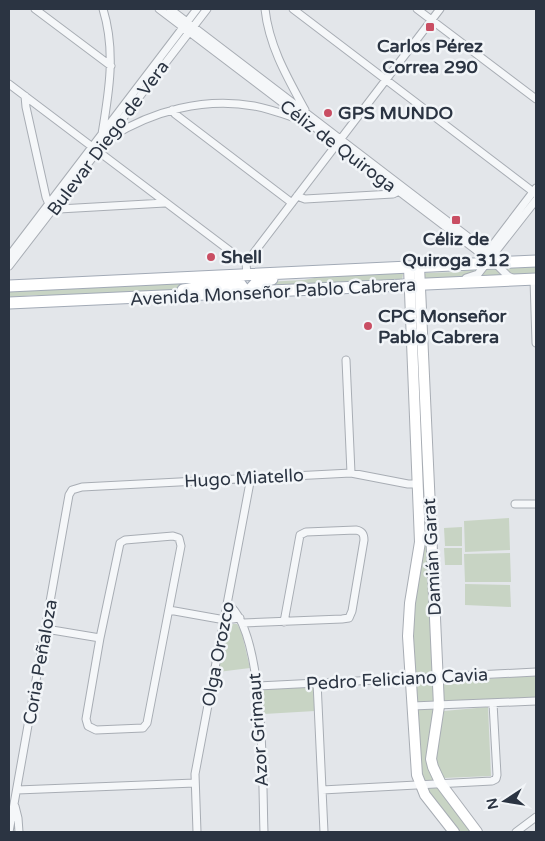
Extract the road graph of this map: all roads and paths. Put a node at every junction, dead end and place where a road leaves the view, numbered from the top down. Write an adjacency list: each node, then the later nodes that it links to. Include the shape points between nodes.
1 (35, 9): 13 (street)
2 (102, 9): 13 (street, via 108,30)
3 (159, 9): 12 (street, Céliz de Quiroga)
4 (170, 9): 12 (street, Céliz de Quiroga)
5 (197, 9): 12 (street, Bulevar Diego de Vera)
6 (207, 9): 12 (street, Bulevar Diego de Vera)
7 (265, 9): 19 (street, via 277,56)
8 (293, 9): 14 (street)
9 (417, 9): 11 (street)
10 (440, 9): 11 (street)
11 (432, 20): 14 (street); 17 (street)
12 (188, 27): 19 (street, Céliz de Quiroga); 20 (street, Céliz de Quiroga); 21 (street, Bulevar Diego de Vera)
13 (110, 66): 21 (street)
14 (386, 80): 22 (street); 25 (street)
15 (9, 84): 16 (street)
16 (25, 96): 23 (street); 30 (street, via 46,197)
17 (536, 99)
18 (172, 110): 20 (street, via 244,104); 21 (street); 29 (street)
19 (306, 112): 22 (street, Céliz de Quiroga)
20 (308, 122): 22 (street, Céliz de Quiroga)
21 (104, 138): 23 (street, Bulevar Diego de Vera)
22 (338, 142): 24 (street, Céliz de Quiroga); 26 (street)
23 (95, 149): 28 (street); 30 (street, Bulevar Diego de Vera)
24 (401, 190): 26 (street, via 305,199); 32 (street, Céliz de Quiroga)
25 (535, 191): 32 (street)
26 (297, 196): 29 (street)
27 (536, 200): 32 (street)
28 (165, 203): 30 (street); 36 (street)
29 (292, 203): 36 (street)
30 (52, 206): 31 (street, Bulevar Diego de Vera); 34 (street, Bulevar Diego de Vera)
31 (9, 256)
32 (487, 259): 33 (main road, Avenida Monseñor Pablo Cabrera); 35 (main road, Avenida Monseñor Pablo Cabrera); 40 (street, Céliz de Quiroga, via 508,276); 41 (street, via 475,276)
33 (536, 261)
34 (9, 266)
35 (414, 266): 37 (main road, Avenida Monseñor Pablo Cabrera); 43 (main road, Damián Garat)
36 (246, 269): 37 (main road, Avenida Monseñor Pablo Cabrera); 38 (main road, Avenida Monseñor Pablo Cabrera)
37 (318, 271): 44 (main road, via 302,278 259,281)
38 (227, 276): 42 (main road, Avenida Monseñor Pablo Cabrera); 44 (main road, via 237,280)
39 (535, 279): 40 (main road, Avenida Monseñor Pablo Cabrera); 46 (street)
40 (519, 280): 41 (main road, Avenida Monseñor Pablo Cabrera)
41 (452, 283): 43 (main road, Avenida Monseñor Pablo Cabrera)
42 (9, 286)
43 (415, 286): 44 (main road, Avenida Monseñor Pablo Cabrera); 51 (main road, Damián Garat); 56 (main road, Damián Garat)
44 (244, 294): 45 (main road, Avenida Monseñor Pablo Cabrera, via 226,285 180,290 153,298)
45 (9, 303)
46 (536, 339): 47 (street)
47 (536, 343)
48 (346, 360): 49 (street)
49 (351, 472): 50 (street, Hugo Miatello); 51 (street, Hugo Miatello)
50 (251, 478): 52 (street, Hugo Miatello, via 82,486); 57 (street, Olga Orozco)
51 (417, 484): 55 (main road, Damián Garat)
52 (70, 491): 62 (street, Coria Peñaloza)
53 (515, 504): 54 (street)
54 (536, 504)
55 (419, 512): 56 (street); 66 (main road, Damián Garat, via 419,550 408,628)
56 (430, 512): 65 (main road, Damián Garat)
57 (228, 604): 59 (street, Olga Orozco); 60 (street, Azor Grimaut)
58 (169, 610): 59 (street); 63 (street, via 181,546 179,538 122,541); 63 (street, via 147,723 143,728 96,730 88,726 86,719)
59 (224, 620): 60 (street); 73 (street, Olga Orozco)
60 (241, 621): 61 (street); 68 (street, Azor Grimaut)
61 (284, 622): 61 (street, via 348,618 352,611 364,540 362,531 306,532 300,535)
62 (46, 629): 63 (street); 76 (street, Coria Peñaloza)
63 (100, 638)
64 (536, 672): 65 (street, Pedro Feliciano Cavia)
65 (437, 677): 66 (street, Pedro Feliciano Cavia); 72 (main road, Damián Garat)
66 (410, 678): 67 (street, Pedro Feliciano Cavia); 71 (main road, Damián Garat)
67 (317, 682): 68 (street, Pedro Feliciano Cavia); 77 (street)
68 (258, 686): 83 (street, Azor Grimaut)
69 (536, 701): 70 (street, Pedro Feliciano Cavia)
70 (493, 703): 72 (street, Pedro Feliciano Cavia); 75 (street, via 496,779)
71 (412, 706): 72 (street, Pedro Feliciano Cavia); 74 (main road, Damián Garat)
72 (439, 706): 75 (main road, Damián Garat, via 431,759)
73 (194, 783): 76 (street); 82 (street, Olga Orozco)
74 (420, 784): 75 (street); 77 (street); 85 (main road, Damián Garat)
75 (441, 784): 86 (main road, Damián Garat)
76 (17, 790): 78 (street, Coria Peñaloza)
77 (322, 790): 84 (street)
78 (14, 802): 80 (street, Coria Peñaloza); 81 (street)
79 (536, 817): 87 (street)
80 (9, 832)
81 (19, 832)
82 (197, 832)
83 (264, 832)
84 (324, 832)
85 (454, 832)
86 (477, 832)
87 (516, 832)

